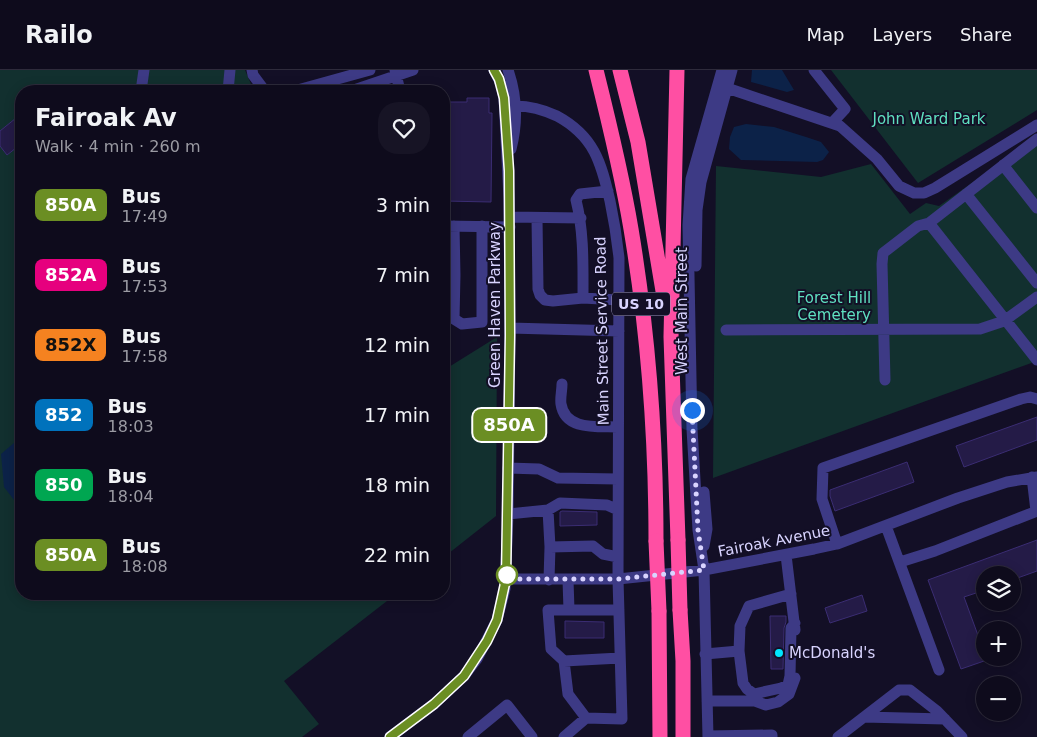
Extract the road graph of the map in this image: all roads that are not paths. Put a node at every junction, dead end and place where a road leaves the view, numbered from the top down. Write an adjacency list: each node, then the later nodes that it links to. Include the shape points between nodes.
1 (144, 70): 15 (street)
2 (230, 70): 16 (street)
3 (252, 70): 17 (street)
4 (370, 70): 18 (street)
5 (413, 70): 14 (street)
6 (494, 70): 25 (street, via 504,98)
7 (508, 70): 21 (street)
8 (596, 70): 88 (highway, US 10, bridge, via 631,227 639,287 653,437)
9 (620, 70): 46 (highway, US 10, via 638,142)
10 (677, 70): 46 (highway)
11 (722, 70): 20 (street, West Main Street)
12 (732, 70): 20 (street, West Main Street)
13 (814, 70): 22 (street, via 845,109)
14 (396, 73): 19 (street)
15 (142, 85)
16 (229, 85)
17 (260, 85)
18 (316, 85)
19 (366, 85)
20 (723, 87): 22 (street); 65 (street, West Main Street, via 691,179 688,225 692,429 698,530)
21 (516, 106): 25 (street); 27 (street, Main Street Service Road, via 546,111 572,124 586,137 598,158)
22 (832, 124): 23 (street, via 840,126 877,159 899,186 914,193 935,188)
23 (1037, 125)
24 (1037, 139): 26 (street)
25 (508, 158): 32 (street, Green Haven Parkway)
26 (1003, 166): 28 (street); 29 (street)
27 (608, 191): 31 (street, via 578,196 576,200); 40 (street, Main Street Service Road, via 619,258)
28 (966, 194): 33 (street); 36 (street)
29 (1037, 208)
30 (537, 218): 31 (street); 32 (street); 39 (street, via 540,295 552,301)
31 (581, 218): 39 (street)
32 (510, 222): 35 (street); 42 (street, Green Haven Parkway)
33 (929, 223): 41 (street); 44 (street, via 918,226 883,253)
34 (450, 226): 35 (street)
35 (482, 226): 37 (street, via 482,322 462,324 454,319)
36 (1037, 283)
37 (450, 285)
38 (1037, 297): 41 (street)
39 (583, 298): 40 (street)
40 (619, 300): 45 (street, Main Street Service Road)
41 (1004, 321): 44 (street, via 980,329); 47 (street)
42 (510, 328): 45 (street); 52 (street, Green Haven Parkway)
43 (726, 330): 44 (street)
44 (884, 330): 48 (street)
45 (619, 331): 51 (street, Main Street Service Road)
46 (670, 336): 89 (highway, US 10, bridge)
47 (1037, 360)
48 (885, 380)
49 (562, 384): 51 (street, via 561,404 572,422)
50 (1037, 399): 60 (street, via 1021,398 823,468 822,499)
51 (618, 427): 54 (street, Main Street Service Road)
52 (508, 468): 54 (street, via 539,469 558,478); 58 (street, Green Haven Parkway)
53 (1034, 477): 57 (street); 59 (street, Fairoak Avenue, via 1007,482)
54 (618, 479): 56 (street, Main Street Service Road)
55 (548, 510): 56 (street, via 560,503 607,505); 58 (street); 61 (street)
56 (618, 510): 63 (street, Main Street Service Road)
57 (1036, 511): 64 (street)
58 (508, 514): 66 (street, Green Haven Parkway)
59 (886, 526): 60 (street, Fairoak Avenue); 64 (street)
60 (837, 544): 62 (street, Fairoak Avenue)
61 (550, 547): 63 (street, via 593,546 603,554); 68 (street)
62 (786, 555): 65 (street, Fairoak Avenue); 70 (street)
63 (618, 557): 67 (street, Main Street Service Road)
64 (900, 562): 78 (street)
65 (704, 570): 67 (street, Fairoak Avenue); 75 (street, West Main Street)
66 (506, 579): 68 (street, Fairoak Avenue); 84 (street, Green Haven Parkway, via 497,620 464,676 434,704)
67 (618, 579): 69 (street, Fairoak Avenue); 72 (street, Main Street Service Road)
68 (549, 580): 69 (street, Fairoak Avenue)
69 (568, 580): 71 (street)
70 (791, 594): 73 (street); 74 (street, via 750,606 740,626)
71 (569, 610): 72 (street); 77 (street, via 548,610 551,649)
72 (619, 610): 76 (street, Main Street Service Road)
73 (795, 623): 74 (street, via 790,628 790,676 788,684 781,688 754,694 747,689 743,683); 79 (street, via 795,677 790,694 766,705 755,701)
74 (739, 651): 75 (street)
75 (705, 654): 79 (street, West Main Street)
76 (620, 658): 77 (street); 81 (street, Main Street Service Road, via 622,719)
77 (564, 661): 81 (street, via 568,694)
78 (939, 670)
79 (707, 701): 83 (street, West Main Street)
80 (864, 717): 82 (street); 82 (street, via 899,690 910,690); 91 (street)
81 (586, 718): 87 (street)
82 (945, 719): 92 (street)
83 (708, 736): 90 (street)
84 (390, 737)
85 (468, 737): 86 (street, via 507,705)
86 (532, 737)
87 (564, 737)
88 (660, 737)
89 (683, 737)
90 (772, 737)
91 (838, 737)
92 (962, 737)

